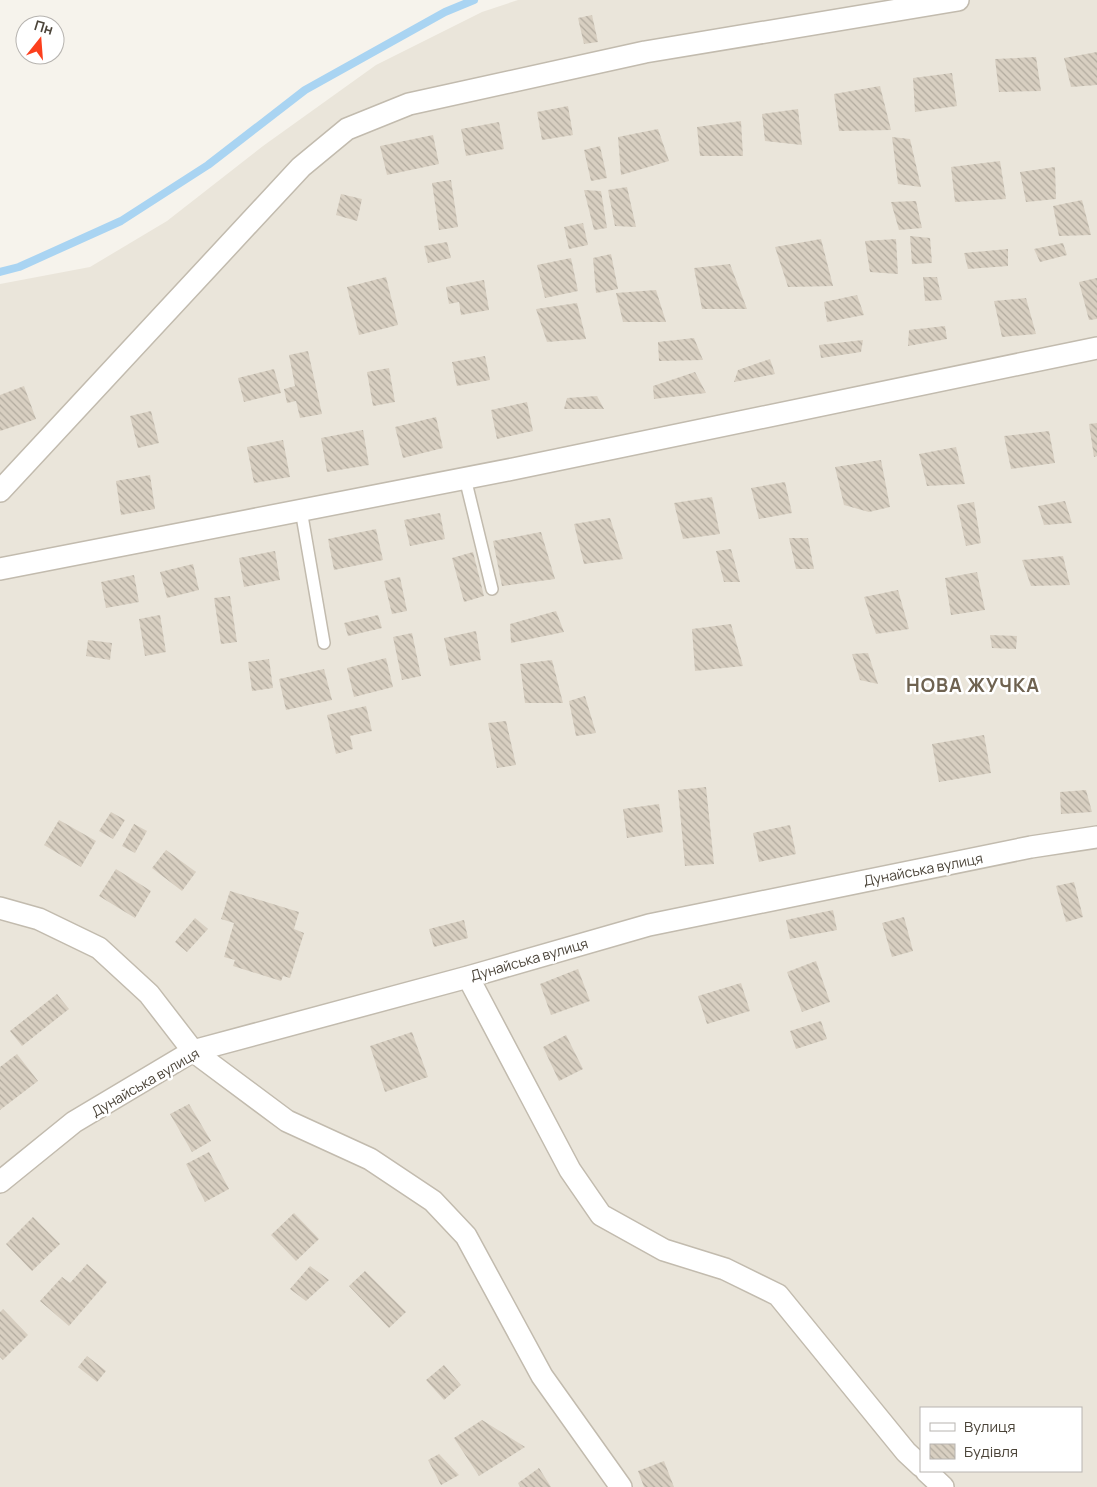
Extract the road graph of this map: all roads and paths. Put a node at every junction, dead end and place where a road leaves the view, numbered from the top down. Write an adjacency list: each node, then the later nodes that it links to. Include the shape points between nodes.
1 (958, 0): 4 (street, via 645,52 409,104 347,129 301,167)
2 (1097, 348): 3 (street)
3 (465, 478): 5 (street); 7 (lane)
4 (0, 492)
5 (302, 510): 6 (street); 8 (lane)
6 (0, 569)
7 (492, 589)
8 (324, 643)
9 (1097, 837): 11 (street, Дунайська вулиця, via 1031,847 649,925)
10 (0, 908): 12 (street, via 39,920 99,948 149,994)
11 (468, 977): 12 (street, Дунайська вулиця); 14 (street, via 570,1170 601,1215 664,1250 725,1269 778,1295)
12 (193, 1051): 13 (street, Дунайська вулиця, via 74,1122); 16 (street, via 287,1121 370,1159 432,1201 466,1236 542,1376)
13 (0, 1182)
14 (920, 1465)
15 (927, 1472): 17 (street)
16 (621, 1487)
17 (943, 1487)

